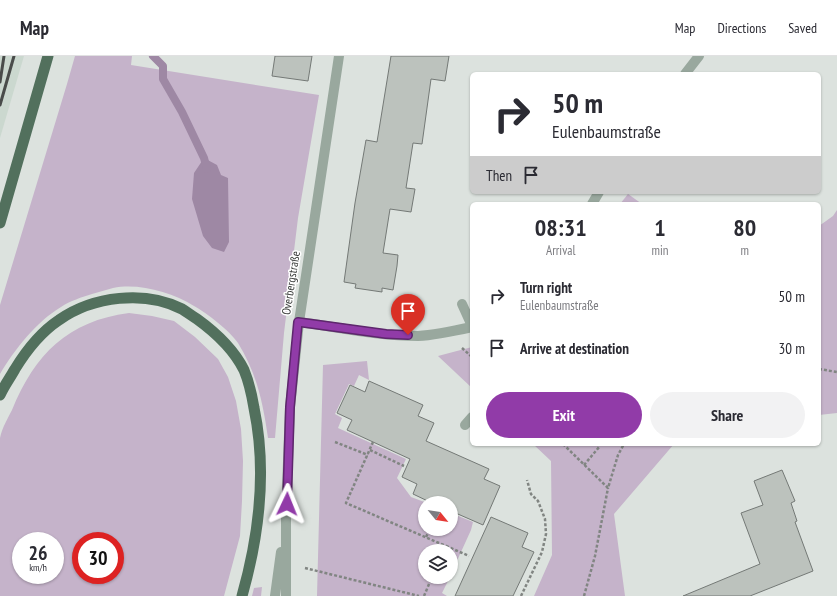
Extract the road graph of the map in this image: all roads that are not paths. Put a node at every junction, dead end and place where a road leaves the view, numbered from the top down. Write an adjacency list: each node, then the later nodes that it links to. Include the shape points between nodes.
1 (48, 56): 5 (highway)
2 (339, 56): 7 (street, Overbergstraße)
3 (699, 56): 4 (street)
4 (687, 72)
5 (0, 223)
6 (462, 304): 8 (street)
7 (298, 322): 9 (street, via 418,336); 11 (street, Overbergstraße, via 290,407)
8 (470, 322)
9 (470, 326)
10 (0, 395): 12 (highway, via 21,359 42,333 59,319 81,307 110,299 132,297 156,300 182,309 206,325 230,348 243,370 252,396 258,427 260,500 251,565)
11 (286, 516): 13 (street, Overbergstraße); 14 (street, Overbergstraße)
12 (242, 596)
13 (275, 596)
14 (286, 596)

